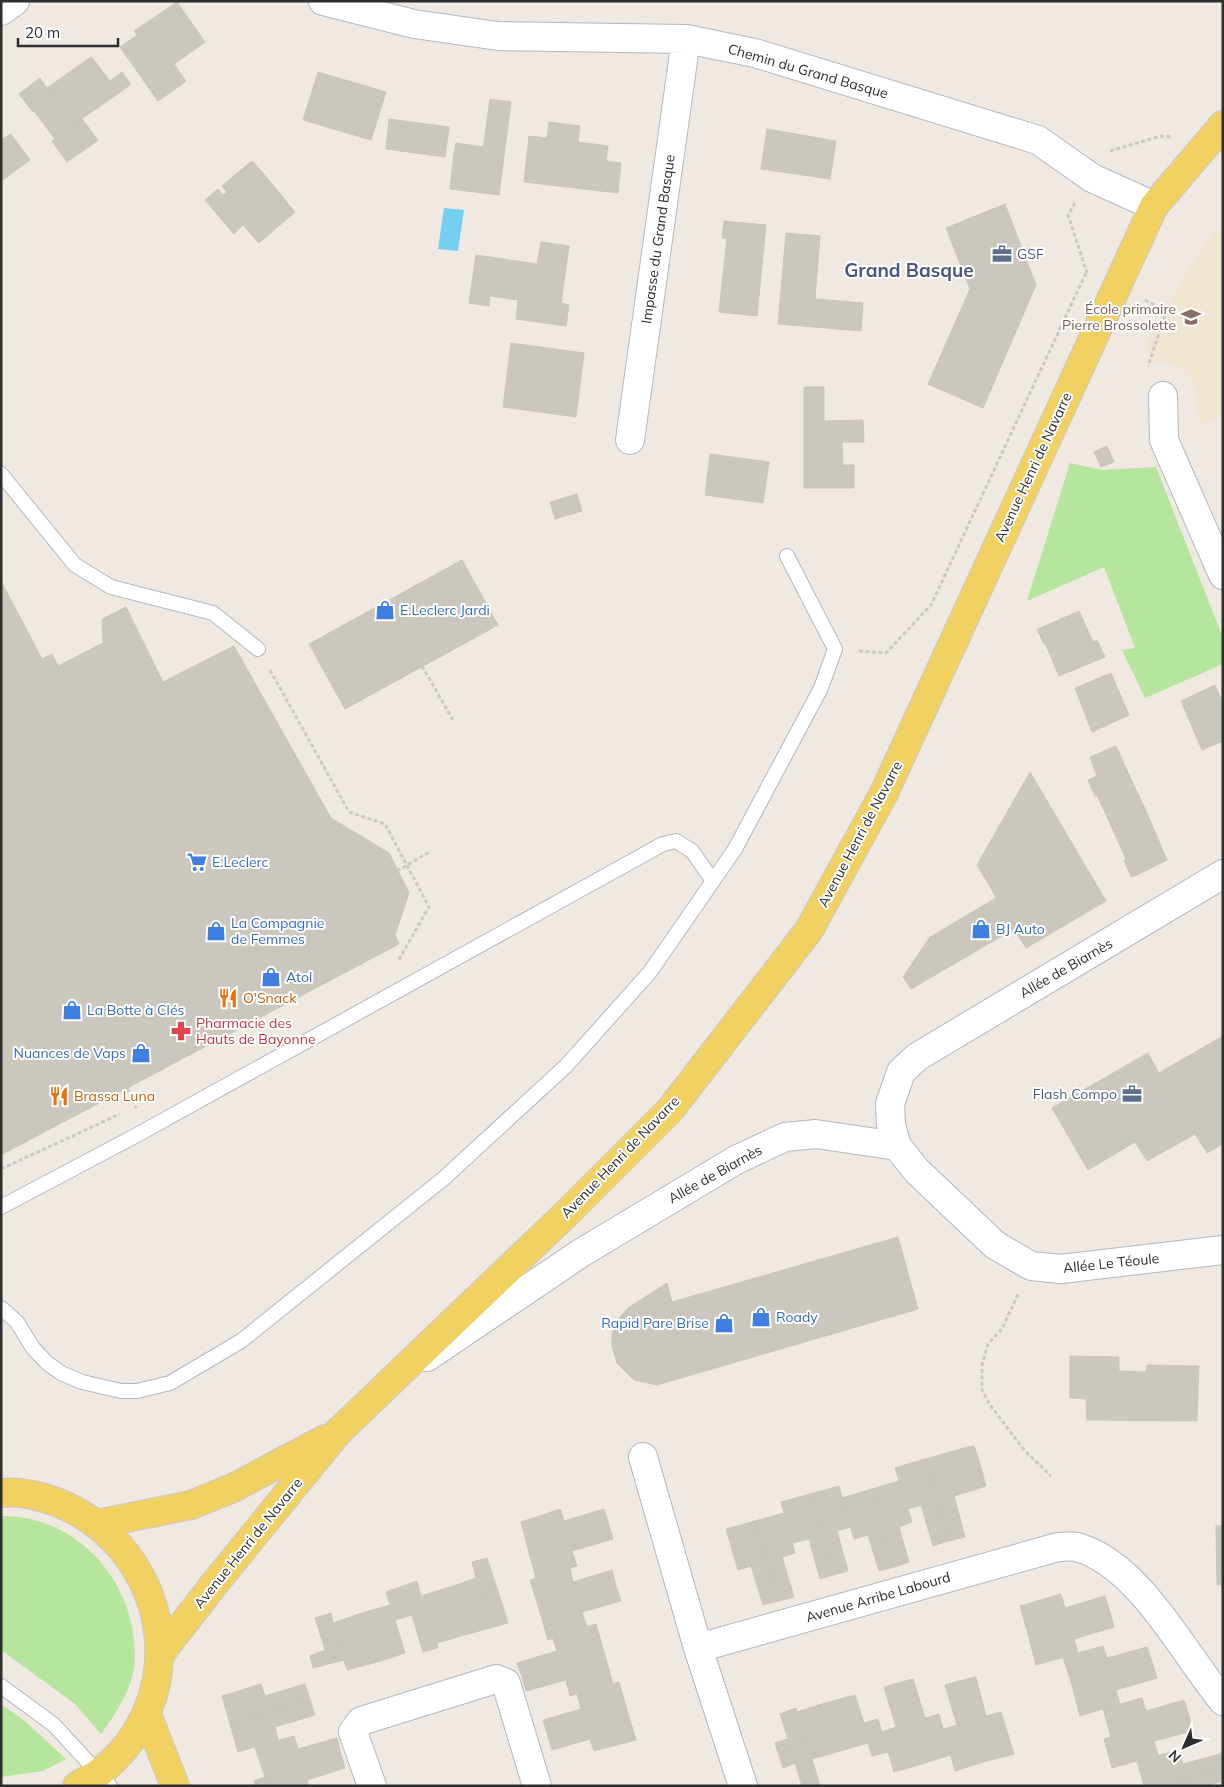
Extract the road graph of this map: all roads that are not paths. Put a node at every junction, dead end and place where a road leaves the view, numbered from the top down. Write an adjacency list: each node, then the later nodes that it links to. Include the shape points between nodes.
1 (15, 1): 3 (street)
2 (323, 1): 4 (street, Chemin du Grand Basque, via 414,24 498,36)
3 (1, 11)
4 (686, 39): 6 (street, Chemin du Grand Basque, via 755,53 1038,140 1092,178); 8 (street, Impasse du Grand Basque)
5 (1223, 125): 6 (main road, Avenue Henri de Navarre)
6 (1154, 206): 19 (main road, Avenue Henri de Navarre, via 884,793 809,930 670,1110)
7 (1163, 396): 11 (street, via 1164,440)
8 (630, 440)
9 (1, 474): 12 (lane, via 75,565 111,586 214,613)
10 (787, 556): 14 (lane, via 835,649 809,711 735,849)
11 (1223, 576)
12 (258, 649)
13 (1223, 874): 15 (street, Allée de Biarnès, via 917,1057 901,1072 890,1104)
14 (713, 881): 16 (lane, via 692,851 676,841 663,844); 18 (lane, via 650,972 566,1066 435,1186 233,1345 170,1383 137,1391 121,1391 82,1382 61,1373 33,1348 17,1322)
15 (897, 1146): 17 (street, Allée Le Téoule, via 917,1171 995,1245 1031,1266 1061,1270); 19 (street, Allée de Biarnès, via 816,1134 785,1137 736,1160 581,1253)
16 (1, 1207)
17 (1223, 1250)
18 (1, 1308)
19 (397, 1377): 20 (main road, Avenue Henri de Navarre)
20 (338, 1432): 23 (main road, Avenue Henri de Navarre, via 233,1488 191,1505); 25 (main road, Avenue Henri de Navarre)
21 (644, 1457): 24 (street)
22 (3, 1491): 23 (main road, via 69,1507)
23 (97, 1524): 25 (main road, via 132,1560 154,1604)
24 (698, 1648): 27 (street, Avenue Arribe Labourd, via 1058,1547 1076,1547 1108,1561 1146,1595 1201,1675); 33 (street)
25 (160, 1654): 28 (main road, via 156,1685)
26 (1, 1686): 29 (lane, via 54,1725)
27 (1223, 1701)
28 (147, 1714): 29 (main road, via 126,1746); 30 (main road)
29 (95, 1781)
30 (175, 1786)
31 (372, 1786): 32 (street, via 353,1732 361,1721 496,1679 506,1683)
32 (537, 1786)
33 (743, 1786)

